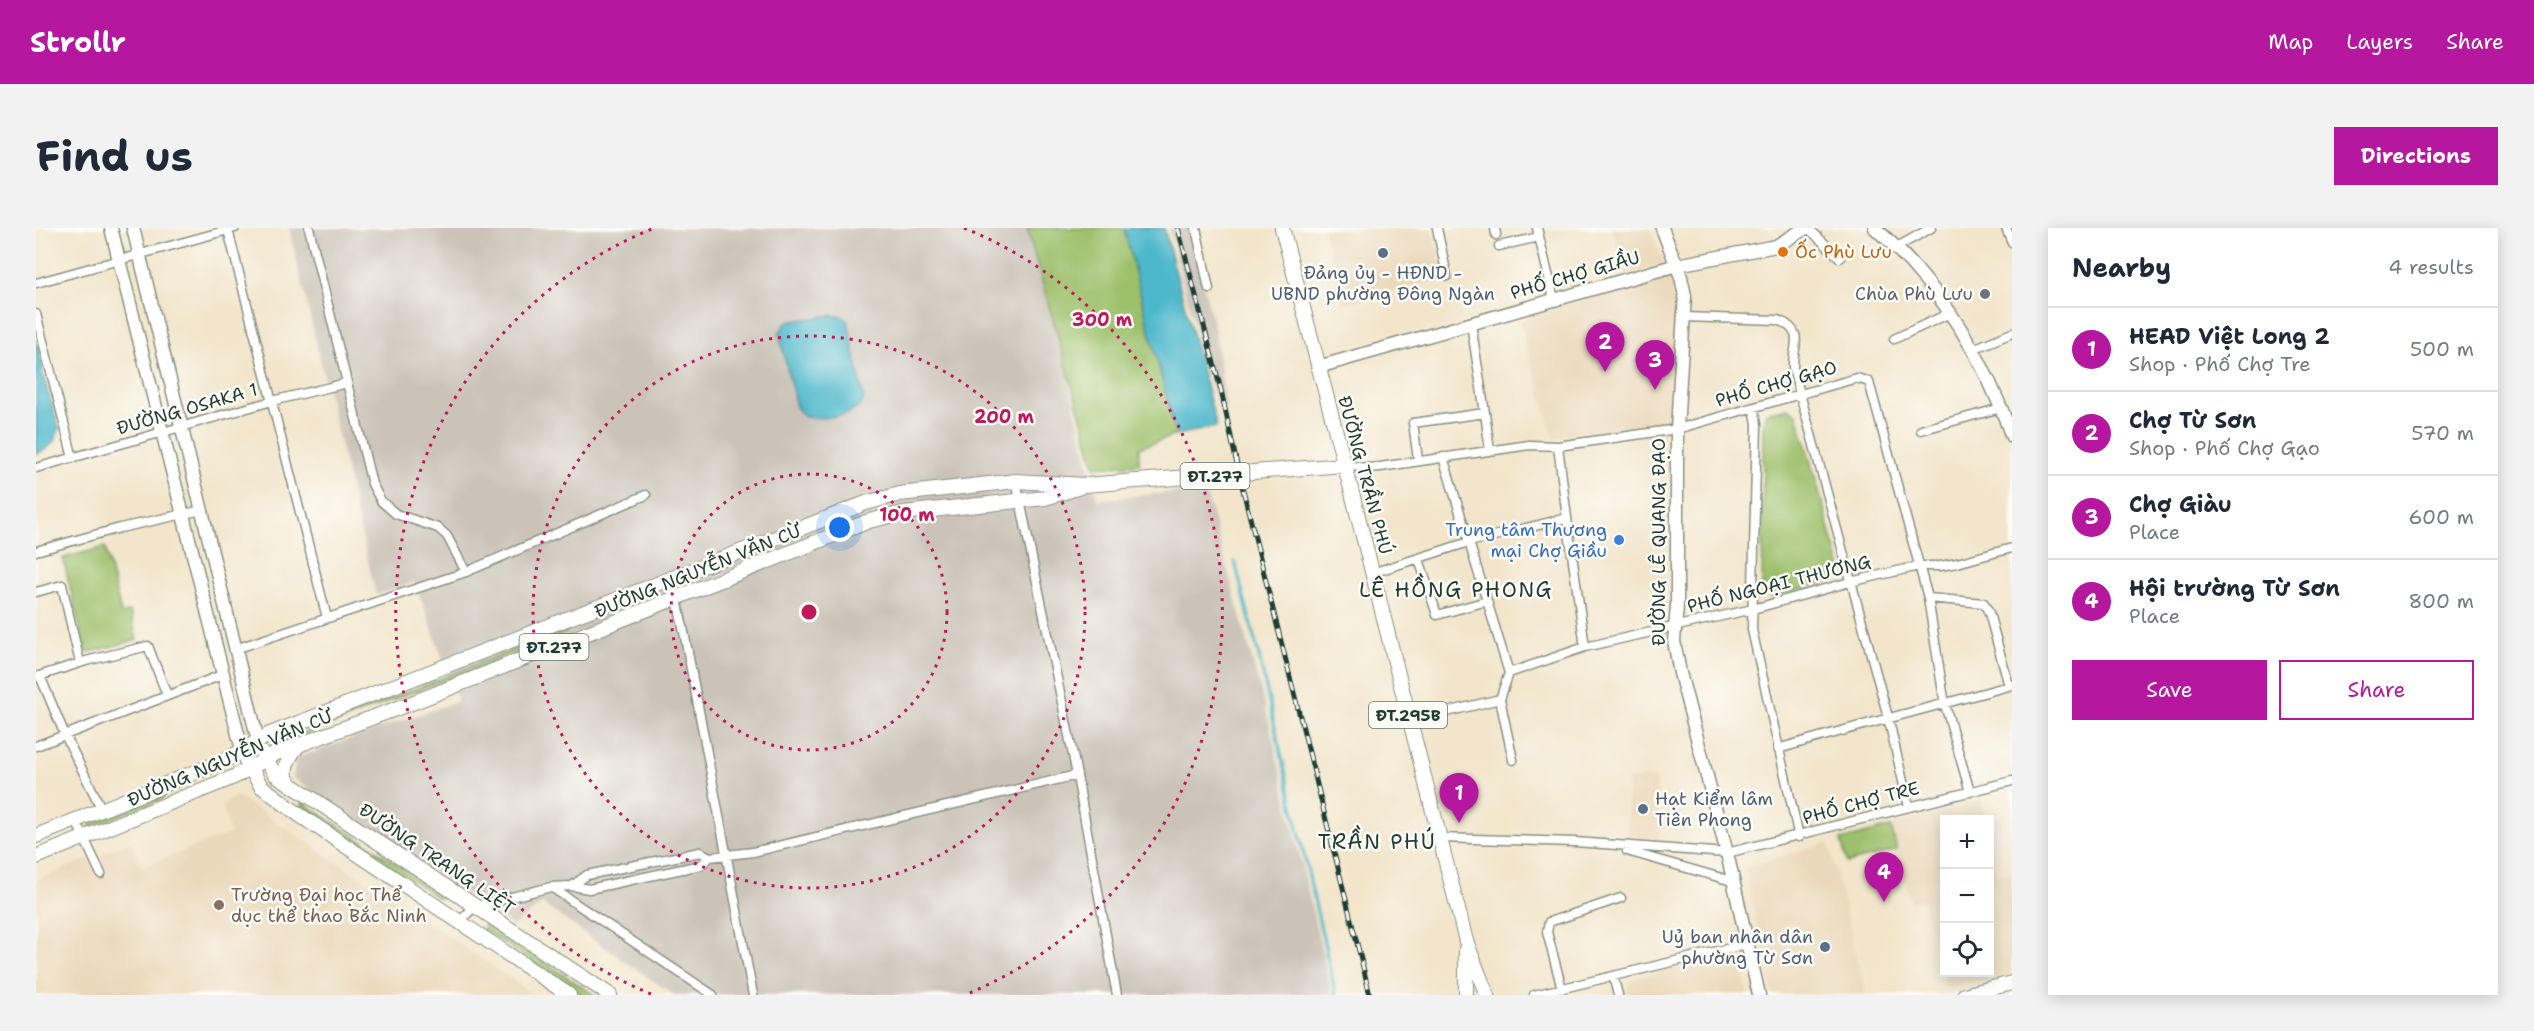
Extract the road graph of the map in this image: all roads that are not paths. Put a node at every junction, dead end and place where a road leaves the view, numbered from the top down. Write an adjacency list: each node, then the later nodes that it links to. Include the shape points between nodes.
1 (111, 228): 19 (street)
2 (133, 228): 17 (street)
3 (309, 228): 33 (street)
4 (1196, 228): 23 (street)
5 (1282, 228): 32 (main road, ĐƯỜNG TRẦN PHÚ / ĐT.295B)
6 (1437, 228): 21 (street)
7 (1662, 228): 20 (street, ĐƯỜNG LÊ QUANG ĐẠO)
8 (1807, 228): 18 (street); 20 (street, PHỐ CHỢ GIẦU, via 1776,246)
9 (1875, 228): 16 (street)
10 (1931, 228): 16 (street)
11 (2006, 228): 14 (street)
12 (232, 229): 17 (street); 35 (street)
13 (1538, 233): 15 (street); 24 (street)
14 (2012, 242)
15 (1499, 246)
16 (1897, 247): 25 (street)
17 (139, 253): 19 (street); 39 (street)
18 (1840, 258)
19 (119, 260): 22 (street); 42 (street)
20 (1677, 265): 24 (street, PHỐ CHỢ GIẦU); 27 (street, ĐƯỜNG LÊ QUANG ĐẠO, via 1684,296)
21 (1447, 276)
22 (36, 283)
23 (1209, 289)
24 (1554, 299): 28 (street, PHỐ CHỢ GIẦU)
25 (1950, 313): 30 (street); 31 (street)
26 (36, 314): 47 (street)
27 (1683, 317): 34 (street, via 1785,323 1797,339 1793,368); 40 (street, ĐƯỜNG LÊ QUANG ĐẠO)
28 (1471, 324): 32 (street, PHỐ CHỢ GIẦU); 38 (street)
29 (2012, 333): 31 (street)
30 (1894, 339)
31 (1973, 349): 37 (street)
32 (1318, 367): 49 (main road, ĐƯỜNG TRẦN PHÚ / ĐT.295B)
33 (347, 383): 35 (street, ĐƯỜNG OSAKA 1); 63 (street, via 372,484 381,501 396,514 438,528 447,536)
34 (1802, 394): 36 (street, PHỐ CHỢ GẠO); 62 (street, PHỐ CHỢ GẠO, via 1857,378 1869,382); 66 (street)
35 (272, 401): 39 (street, ĐƯỜNG OSAKA 1); 73 (street)
36 (1754, 408): 40 (street, PHỐ CHỢ GẠO); 71 (street, via 1757,424)
37 (2001, 408): 41 (street); 43 (street)
38 (1485, 412): 45 (street); 48 (street, via 1413,423)
39 (182, 428): 42 (street, ĐƯỜNG OSAKA 1); 55 (street)
40 (1677, 429): 44 (street, PHỐ CHỢ GẠO); 74 (street, ĐƯỜNG LÊ QUANG ĐẠO)
41 (1921, 430)
42 (162, 434): 47 (street, ĐƯỜNG OSAKA 1); 56 (street)
43 (2012, 437)
44 (1558, 446): 45 (street, PHỐ CHỢ GẠO, via 1529,445); 57 (street)
45 (1490, 451): 46 (street, PHỐ CHỢ GẠO)
46 (1443, 457): 48 (street, PHỐ CHỢ GẠO); 58 (street)
47 (73, 458): 50 (street, ĐƯỜNG OSAKA 1)
48 (1418, 460): 49 (street, PHỐ CHỢ GẠO, via 1368,468)
49 (1345, 465): 52 (main road, ĐƯỜNG NGUYỄN VĂN CỪ / ĐT.277); 64 (main road, ĐƯỜNG TRẦN PHÚ / ĐT.295B)
50 (36, 468)
51 (1017, 481): 52 (main road, ĐƯỜNG NGUYỄN VĂN CỪ / ĐT.277); 54 (street); 65 (main road, ĐƯỜNG NGUYỄN VĂN CỪ / ĐT.277, via 900,494 866,503)
52 (1085, 485): 54 (main road, ĐƯỜNG NGUYỄN VĂN CỪ / ĐT.277)
53 (646, 495): 63 (street)
54 (1019, 502): 68 (main road, ĐƯỜNG NGUYỄN VĂN CỪ / ĐT.277, via 878,519); 97 (street)
55 (202, 510): 56 (street); 77 (street)
56 (182, 514): 60 (street); 80 (street)
57 (1567, 518): 58 (street); 76 (street)
58 (1469, 542): 61 (street); 70 (street)
59 (2012, 548): 62 (street, PHỐ NGOẠI THƯƠNG, via 1957,563)
60 (36, 551)
61 (1419, 559): 64 (street); 70 (street, via 1437,615)
62 (1919, 566): 66 (street, PHỐ NGOẠI THƯƠNG); 69 (street, PHỐ CHỢ GẠO)
63 (466, 572): 73 (street)
64 (1372, 573): 87 (main road, ĐƯỜNG TRẦN PHÚ / ĐT.295B)
65 (669, 580): 68 (street); 72 (main road, ĐƯỜNG NGUYỄN VĂN CỪ / ĐT.277)
66 (1850, 582): 71 (street, PHỐ NGOẠI THƯƠNG); 86 (street)
67 (36, 592): 78 (street, via 62,585)
68 (677, 598): 75 (main road, ĐƯỜNG NGUYỄN VĂN CỪ / ĐT.277); 109 (street)
69 (1928, 598): 82 (street, via 1984,603); 85 (street, PHỐ CHỢ GẠO)
70 (1487, 601): 79 (street)
71 (1753, 609): 74 (street, PHỐ NGOẠI THƯƠNG); 92 (street, via 1752,630)
72 (576, 616): 75 (main road); 89 (main road, ĐƯỜNG NGUYỄN VĂN CỪ / ĐT.277)
73 (327, 618): 77 (street)
74 (1674, 627): 76 (street, PHỐ NGOẠI THƯƠNG); 110 (street, ĐƯỜNG LÊ QUANG ĐẠO, via 1680,673)
75 (583, 635): 91 (main road, ĐƯỜNG NGUYỄN VĂN CỪ / ĐT.277)
76 (1585, 647): 79 (street, PHỐ NGOẠI THƯƠNG)
77 (235, 649): 89 (street)
78 (81, 663): 81 (street); 83 (street, via 148,646)
79 (1509, 673): 84 (street)
80 (222, 675): 83 (street); 93 (street)
81 (38, 676): 88 (street)
82 (2010, 685): 85 (street)
83 (167, 695): 88 (street)
84 (1500, 699): 87 (street); 95 (street)
85 (1945, 705): 86 (street); 100 (street, PHỐ CHỢ GẠO)
86 (1888, 717): 92 (street); 101 (street)
87 (1410, 722): 107 (main road, ĐƯỜNG TRẦN PHÚ / ĐT.295B)
88 (65, 735): 90 (street); 102 (street)
89 (258, 741): 93 (main road, ĐƯỜNG NGUYỄN VĂN CỪ / ĐT.277); 94 (main road, ĐƯỜNG TRANG LIỆT)
90 (36, 746)
91 (297, 747): 94 (main road, ĐƯỜNG NGUYỄN VĂN CỪ / ĐT.277); 99 (main road, via 285,771)
92 (1779, 749): 105 (street)
93 (242, 750): 96 (main road); 102 (main road, ĐƯỜNG NGUYỄN VĂN CỪ / ĐT.277)
94 (264, 759): 96 (main road, ĐƯỜNG NGUYỄN VĂN CỪ / ĐT.277); 99 (main road, ĐƯỜNG TRANG LIỆT, via 275,774)
95 (1513, 760)
96 (248, 768): 106 (main road, ĐƯỜNG NGUYỄN VĂN CỪ / ĐT.277); 119 (main road, via 261,786 298,814)
97 (1077, 775): 109 (street, via 753,852); 131 (street)
98 (2012, 781): 100 (street, PHỐ CHỢ TRE)
99 (290, 784): 118 (main road, ĐƯỜNG TRANG LIỆT)
100 (1970, 792): 101 (street, PHỐ CHỢ TRE)
101 (1909, 807): 105 (street, PHỐ CHỢ TRE)
102 (102, 810): 103 (main road, ĐƯỜNG NGUYỄN VĂN CỪ / ĐT.277)
103 (76, 820): 104 (main road, ĐƯỜNG NGUYỄN VĂN CỪ / ĐT.277); 106 (street)
104 (36, 836)
105 (1799, 837): 110 (street, PHỐ CHỢ TRE)
106 (83, 838): 111 (main road, ĐƯỜNG NGUYỄN VĂN CỪ / ĐT.277); 113 (street)
107 (1440, 838): 108 (street, PHỐ CHỢ TRE); 120 (main road, ĐƯỜNG TRẦN PHÚ / ĐT.295B)
108 (1609, 846): 110 (street, PHỐ CHỢ TRE); 114 (street, PHỐ CHỢ TRE)
109 (727, 854): 112 (street); 130 (street)
110 (1727, 854): 114 (street, ĐƯỜNG LÊ QUANG ĐẠO)
111 (36, 857)
112 (710, 857): 115 (street, via 690,868 589,888); 115 (street, via 699,852 586,875)
113 (101, 874)
114 (1732, 881): 121 (street, ĐƯỜNG LÊ QUANG ĐẠO)
115 (573, 886): 116 (street)
116 (551, 887): 118 (street); 129 (street)
117 (1621, 898): 124 (street, via 1550,922 1547,932)
118 (475, 906): 119 (street); 128 (main road, ĐƯỜNG TRANG LIỆT)
119 (459, 922): 127 (main road)
120 (1466, 941): 125 (main road, ĐƯỜNG TRẦN PHÚ / ĐT.295B); 126 (main road, ĐƯỜNG TRẦN PHÚ / ĐT.295B)
121 (1747, 944): 122 (street); 134 (street, ĐƯỜNG LÊ QUANG ĐẠO)
122 (1613, 976): 124 (street); 133 (street)
123 (2012, 983): 135 (main road)
124 (1562, 988): 132 (street)
125 (1485, 990): 126 (main road)
126 (1466, 991)
127 (569, 995)
128 (610, 995)
129 (713, 995)
130 (753, 995)
131 (1117, 995)
132 (1534, 995)
133 (1618, 995)
134 (1759, 995)
135 (1964, 995)

